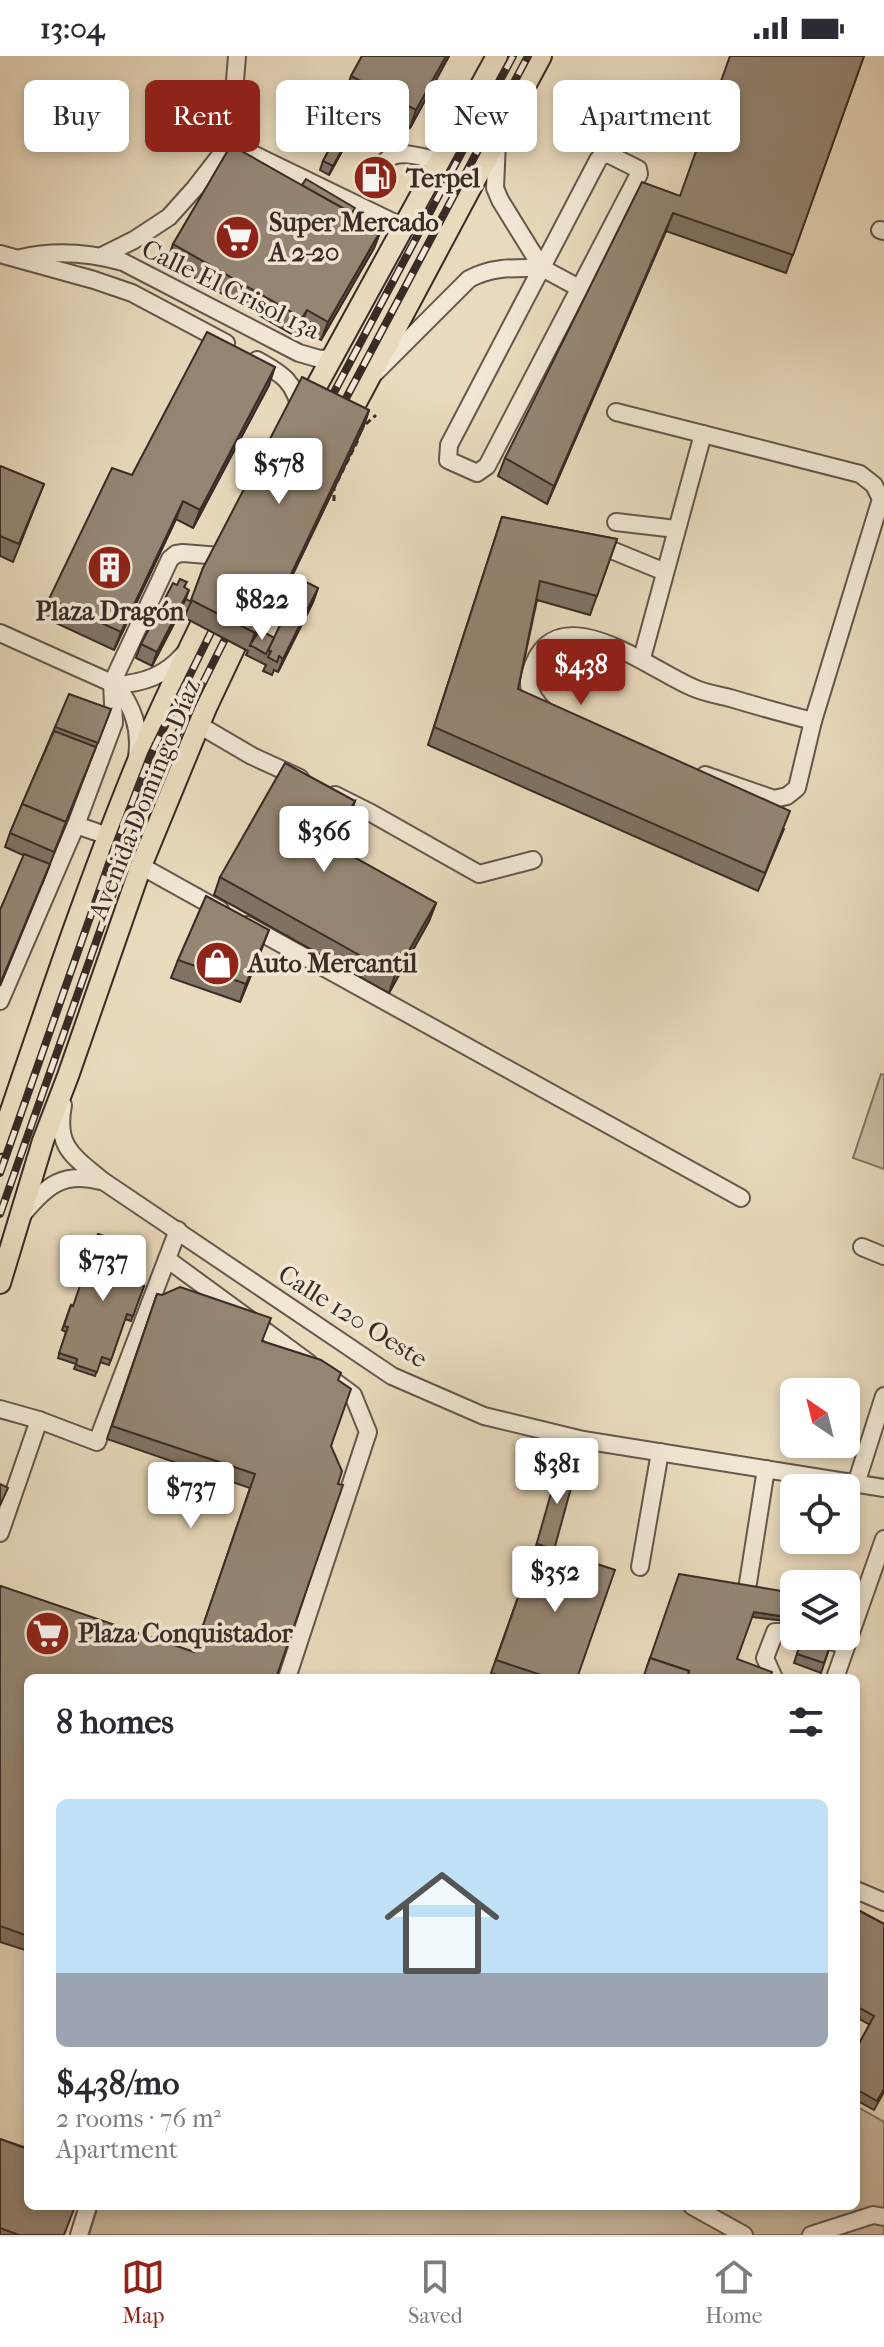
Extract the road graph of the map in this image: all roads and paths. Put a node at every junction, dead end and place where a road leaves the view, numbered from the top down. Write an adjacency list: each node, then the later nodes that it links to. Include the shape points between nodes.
1 (237, 56): 4 (street)
2 (497, 56): 10 (main road)
3 (541, 56): 5 (main road)
4 (235, 80)
5 (528, 80)
6 (223, 152): 14 (street, via 169,217)
7 (251, 152): 12 (street, via 362,200)
8 (489, 152): 20 (main road)
9 (496, 152): 15 (street, via 495,188)
10 (440, 161): 11 (street, via 396,153); 12 (main road)
11 (385, 162)
12 (403, 227): 19 (main road)
13 (8, 256): 14 (street, Calle El Crisol 13a); 18 (street, Calle El Crisol 13a, via 132,293)
14 (102, 256): 17 (street, Calle El Crisol 13a, via 138,268)
15 (542, 268): 16 (street); 16 (street, via 601,156 634,165 639,174); 16 (street, via 449,445 448,460 477,473 487,466); 20 (street, via 497,268 469,279)
16 (579, 288)
17 (224, 313): 18 (street); 19 (street, Calle El Crisol 13a, via 299,353)
18 (213, 335): 23 (street, Calle El Crisol 13a, via 281,373 298,399)
19 (331, 358): 23 (main road)
20 (367, 382): 27 (main road)
21 (616, 412): 25 (street)
22 (376, 415): 24 (path)
23 (298, 421)
24 (366, 423)
25 (703, 434): 30 (street); 42 (street, via 860,474 881,499)
26 (360, 436): 28 (path, via 334,488)
27 (333, 445)
28 (334, 501)
29 (616, 522): 30 (street)
30 (676, 529): 33 (street)
31 (609, 549): 33 (street)
32 (237, 550): 38 (main road, Avenida Domingo Díaz); 40 (street, via 183,553 170,559)
33 (665, 572): 39 (street)
34 (279, 588): 35 (path)
35 (307, 595)
36 (252, 610): 43 (main road, Avenida Domingo Díaz)
37 (0, 633): 40 (street)
38 (191, 644): 40 (street, via 181,659 151,679); 44 (main road, Avenida Domingo Díaz)
39 (642, 658): 41 (street, via 567,634 548,643 529,678 532,697); 42 (street, via 694,688)
40 (114, 684): 44 (street, via 134,715); 46 (street, via 114,723)
41 (558, 717)
42 (813, 721): 45 (street, via 797,788 787,796 774,799)
43 (199, 725): 48 (street, via 479,874); 49 (main road, Avenida Domingo Díaz)
44 (135, 767): 47 (main road, Avenida Domingo Díaz)
45 (693, 771)
46 (76, 825): 47 (street); 50 (street)
47 (108, 836): 52 (main road, Avenida Domingo Díaz)
48 (533, 860)
49 (141, 866): 51 (main road, Avenida Domingo Díaz); 54 (street)
50 (0, 1001)
51 (68, 1076): 53 (street, Calle 120 Oeste, via 59,1127 62,1140 70,1154); 55 (main road, Avenida Domingo Díaz)
52 (0, 1143)
53 (103, 1181): 55 (street, via 84,1176 56,1183); 56 (street, Calle 120 Oeste)
54 (741, 1198)
55 (18, 1220): 60 (main road, Avenida Domingo Díaz)
56 (178, 1230): 59 (street); 64 (street, Calle 120 Oeste, via 392,1376 484,1416)
57 (862, 1247): 58 (street)
58 (884, 1256)
59 (167, 1259): 63 (street, via 97,1442); 77 (street, via 353,1395 368,1432)
60 (0, 1283)
61 (884, 1396): 67 (street)
62 (0, 1409): 63 (street)
63 (39, 1420): 70 (street)
64 (660, 1452): 65 (street, Calle 120 Oeste); 72 (street)
65 (766, 1469): 66 (street, Calle 120 Oeste); 73 (street)
66 (796, 1474)
67 (859, 1474)
68 (860, 1485): 69 (street, Calle 120 Oeste)
69 (884, 1488)
70 (0, 1533)
71 (884, 1539): 74 (street)
72 (640, 1567)
73 (748, 1583)
74 (860, 1607)
75 (780, 1632): 78 (street, via 775,1632 765,1658)
76 (845, 1650): 79 (street)
77 (288, 1674)
78 (772, 1674)
79 (836, 1674)
80 (860, 1892): 81 (street)
81 (884, 1902)
82 (87, 2210): 85 (street)
83 (699, 2210): 86 (street)
84 (884, 2217): 87 (street, via 873,2215)
85 (79, 2235)
86 (744, 2235)
87 (811, 2235)

